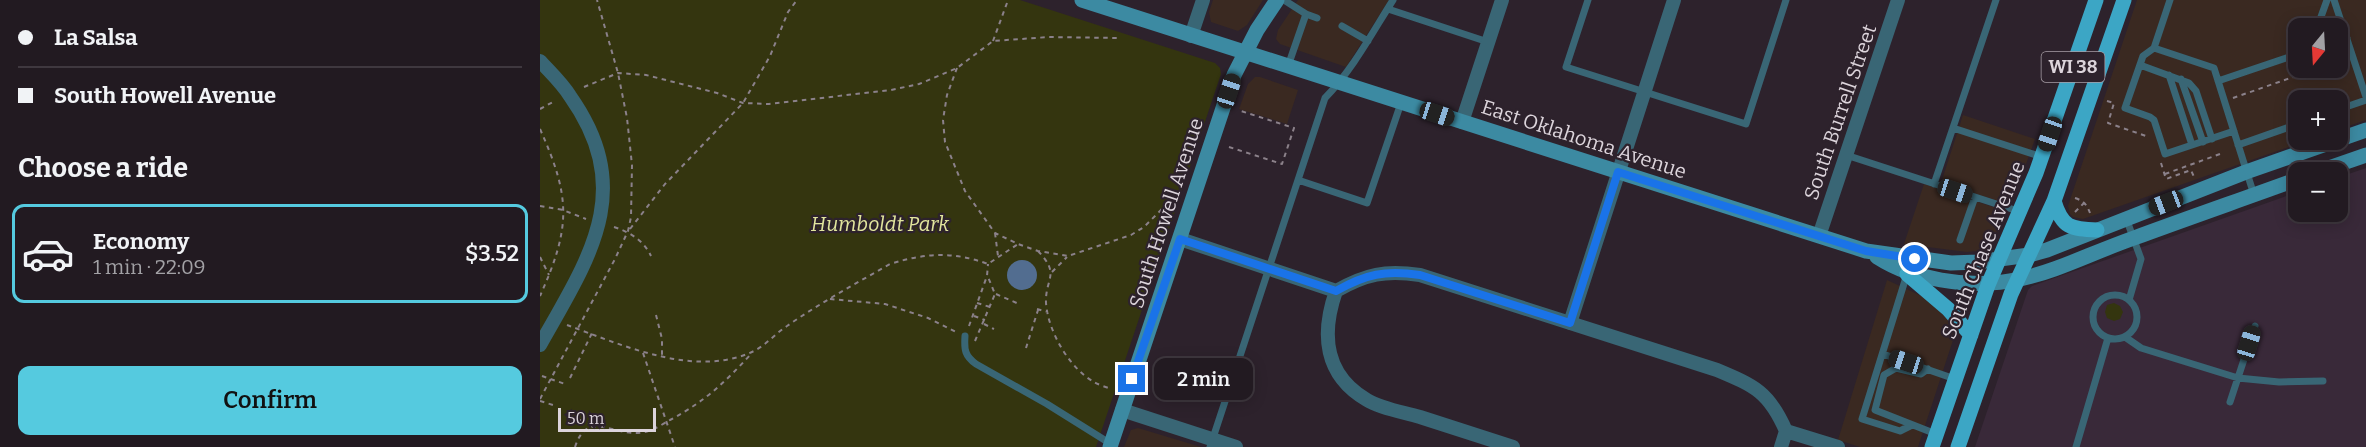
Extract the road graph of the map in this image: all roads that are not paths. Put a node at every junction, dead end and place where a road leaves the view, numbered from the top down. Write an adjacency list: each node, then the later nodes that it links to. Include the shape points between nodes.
1 (1082, 0): 17 (main road, East Oklahoma Avenue)
2 (1203, 0): 24 (street)
3 (1277, 0): 29 (main road, South Howell Avenue)
4 (1284, 0): 19 (lane)
5 (1393, 0): 18 (lane)
6 (1502, 0): 27 (street)
7 (1588, 0): 39 (lane, via 1566,67)
8 (1674, 0): 39 (street)
9 (1786, 0): 39 (lane, via 1746,124)
10 (1898, 0): 52 (street, South Burrell Street)
11 (1996, 0): 44 (lane)
12 (2096, 0): 54 (main road, South Chase Avenue / WI 38)
13 (2124, 0): 63 (main road, WI 38)
14 (2169, 0): 28 (lane)
15 (2327, 0): 21 (lane)
16 (2334, 0): 22 (lane)
17 (1104, 3): 24 (main road, East Oklahoma Avenue)
18 (1388, 9): 25 (lane); 27 (lane)
19 (1306, 14): 20 (lane); 33 (lane)
20 (1317, 18)
21 (2321, 18)
22 (2340, 18)
23 (1342, 26): 25 (lane)
24 (1191, 36): 29 (main road, East Oklahoma Avenue)
25 (1368, 40): 37 (lane)
26 (2348, 41): 38 (lane)
27 (1488, 42): 43 (street)
28 (2154, 48): 32 (lane, via 2143,56); 36 (lane, via 2214,68)
29 (1245, 53): 33 (main road, East Oklahoma Avenue); 69 (main road, South Howell Avenue, via 1234,75)
30 (2288, 57): 36 (lane)
31 (540, 61): 86 (street, via 583,115 602,167 604,200 583,270)
32 (2140, 65): 34 (lane); 50 (lane, via 2125,108 2154,120 2164,154)
33 (1288, 67): 37 (main road, East Oklahoma Avenue)
34 (2169, 75): 35 (lane); 50 (lane)
35 (2181, 79): 48 (lane, via 2196,91); 49 (lane)
36 (2218, 81): 47 (lane)
37 (1339, 83): 41 (main road, East Oklahoma Avenue); 58 (lane, via 1325,98)
38 (2364, 84): 40 (lane)
39 (1644, 92): 56 (street)
40 (2366, 98): 42 (lane)
41 (1401, 103): 43 (main road, East Oklahoma Avenue); 58 (lane, via 1367,203)
42 (2348, 105)
43 (1462, 122): 56 (main road, East Oklahoma Avenue)
44 (1953, 128): 54 (lane); 60 (lane)
45 (2288, 128): 51 (lane)
46 (2366, 130): 57 (main road, East Oklahoma Avenue)
47 (2234, 132): 48 (lane); 51 (lane)
48 (2212, 139): 49 (lane)
49 (2203, 142): 50 (lane)
50 (2192, 145)
51 (2238, 145): 57 (lane)
52 (1846, 155): 60 (lane); 67 (street, South Burrell Street)
53 (2366, 155): 55 (main road)
54 (2042, 156): 64 (main road, South Chase Avenue / WI 38)
55 (2346, 162)
56 (1618, 172): 67 (main road, East Oklahoma Avenue); 80 (street)
57 (2246, 172): 61 (lane); 65 (main road, East Oklahoma Avenue)
58 (1298, 180): 74 (lane)
59 (2288, 183): 61 (main road, East Oklahoma Avenue)
60 (1934, 184): 62 (lane)
61 (2254, 195): 68 (main road, East Oklahoma Avenue)
62 (1976, 197): 64 (lane); 70 (lane)
63 (2054, 201): 66 (main road, via 2068,226); 72 (main road, WI 38)
64 (2021, 212): 73 (main road, South Chase Avenue / WI 38)
65 (2126, 218): 66 (main road, East Oklahoma Avenue); 68 (lane)
66 (2097, 230): 72 (main road, East Oklahoma Avenue)
67 (1819, 236): 71 (main road, East Oklahoma Avenue)
68 (2132, 238): 76 (main road, East Oklahoma Avenue); 79 (lane, via 2141,259)
69 (1180, 239): 74 (street); 94 (main road, South Howell Avenue)
70 (1960, 240)
71 (1866, 251): 73 (main road, East Oklahoma Avenue, via 1951,263); 75 (main road, East Oklahoma Avenue)
72 (2029, 255): 73 (main road, East Oklahoma Avenue); 76 (main road, WI 38)
73 (1998, 260): 77 (main road, South Chase Avenue / WI 38)
74 (1269, 268): 78 (street); 98 (lane)
75 (1907, 274): 77 (main road, East Oklahoma Avenue); 82 (main road); 87 (lane)
76 (2017, 281): 77 (main road, East Oklahoma Avenue); 92 (main road, WI 38)
77 (1988, 285): 82 (main road, South Chase Avenue / WI 38)
78 (1336, 291): 80 (street, via 1376,274 1420,275); 101 (street, via 1328,315 1327,342 1333,364 1344,382 1368,400)
79 (2129, 300): 84 (lane, via 2137,315 2132,332); 85 (lane, via 2113,295 2098,303 2093,320)
80 (1570, 323): 96 (street, via 1744,381 1763,393 1777,410)
81 (2254, 326): 89 (lane)
82 (1971, 335): 90 (main road, South Chase Avenue / WI 38)
83 (965, 336): 99 (lane, via 968,358)
84 (2125, 337): 85 (lane); 89 (lane, via 2141,348)
85 (2108, 338): 105 (lane)
86 (540, 345)
87 (1883, 354): 88 (lane); 95 (lane, via 1862,419 1900,431)
88 (1928, 369): 90 (lane); 95 (lane, via 1920,374 1896,369 1882,380 1875,410)
89 (2238, 378): 91 (lane); 93 (lane)
90 (1955, 379): 92 (main road); 97 (main road, South Chase Avenue / WI 38)
91 (2323, 381)
92 (1979, 387): 104 (main road, WI 38)
93 (2230, 402)
94 (1122, 410): 98 (street); 99 (main road, South Howell Avenue)
95 (1910, 426): 97 (lane)
96 (1786, 431): 102 (street); 103 (street)
97 (1934, 441)
98 (1211, 443): 100 (street)
99 (1110, 446)
100 (1236, 447)
101 (1513, 447)
102 (1780, 447)
103 (1838, 447)
104 (1958, 447)
105 (2076, 447)

